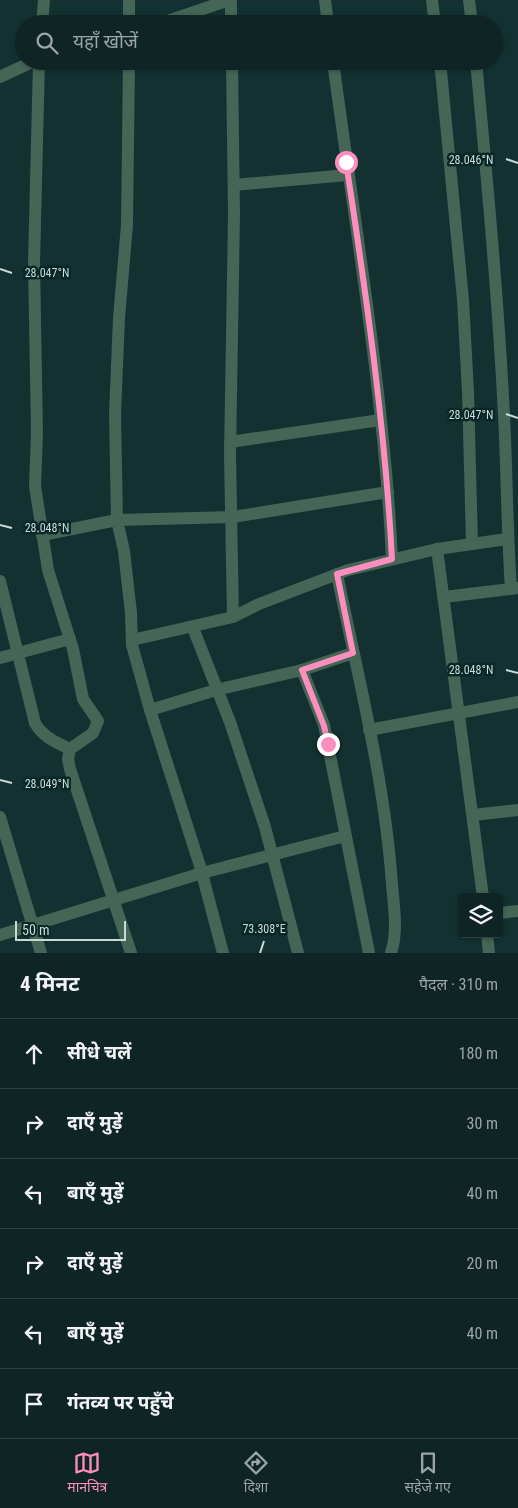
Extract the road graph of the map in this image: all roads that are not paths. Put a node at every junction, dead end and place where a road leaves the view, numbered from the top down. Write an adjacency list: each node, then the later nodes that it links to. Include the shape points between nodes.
1 (44, 0): 7 (street)
2 (129, 0): 8 (street)
3 (230, 0): 9 (street); 10 (street)
4 (325, 0): 11 (street)
5 (432, 0): 12 (street)
6 (469, 0): 13 (street)
7 (43, 15)
8 (129, 15)
9 (186, 15)
10 (231, 15)
11 (327, 15)
12 (434, 15)
13 (471, 15)
14 (15, 70): 21 (street)
15 (39, 70): 29 (street, via 34,263 35,486)
16 (129, 70): 28 (street, via 127,224 115,414)
17 (232, 70): 23 (street)
18 (334, 70): 22 (street)
19 (441, 70): 31 (street, via 464,309)
20 (477, 70): 30 (street, via 504,407)
21 (0, 77)
22 (348, 175): 23 (street); 24 (street)
23 (234, 184): 25 (street)
24 (380, 420): 25 (street); 26 (street)
25 (230, 442): 27 (street)
26 (388, 492): 27 (street); 33 (street)
27 (233, 517): 28 (street); 38 (street)
28 (117, 520): 29 (street); 41 (street, via 124,551)
29 (42, 535): 40 (street, via 48,570)
30 (508, 539): 31 (street); 36 (street)
31 (472, 544): 32 (street)
32 (437, 549): 33 (street); 37 (street)
33 (392, 559): 34 (street)
34 (337, 574): 38 (street); 43 (street)
35 (0, 581): 42 (street)
36 (515, 588): 37 (street)
37 (444, 597): 49 (street)
38 (233, 617): 39 (street)
39 (193, 628): 41 (street); 46 (street)
40 (70, 639): 42 (street); 51 (street, via 83,699 98,721 93,733)
41 (132, 640): 48 (street)
42 (18, 653): 44 (street); 51 (street, via 35,723 40,732)
43 (353, 653): 45 (street); 50 (street)
44 (0, 658)
45 (302, 670): 46 (street); 55 (street, via 324,726)
46 (216, 690): 48 (street); 56 (street, via 230,722)
47 (518, 702): 49 (street)
48 (150, 710): 57 (street)
49 (458, 712): 50 (street); 53 (street)
50 (369, 730): 70 (street, via 390,853 396,938)
51 (70, 749): 59 (street, via 68,759 76,792)
52 (518, 810): 53 (street)
53 (473, 815): 58 (street)
54 (0, 817): 62 (street)
55 (345, 836): 56 (street); 69 (street)
56 (272, 854): 57 (street); 68 (street)
57 (202, 873): 59 (street); 67 (street)
58 (483, 893)
59 (114, 900): 62 (street); 66 (street)
60 (518, 911): 61 (street)
61 (503, 913)
62 (32, 926): 63 (street); 65 (street)
63 (0, 935)
64 (487, 938): 71 (street)
65 (41, 953)
66 (131, 953)
67 (223, 953)
68 (298, 953)
69 (369, 953)
70 (391, 953)
71 (489, 953)

